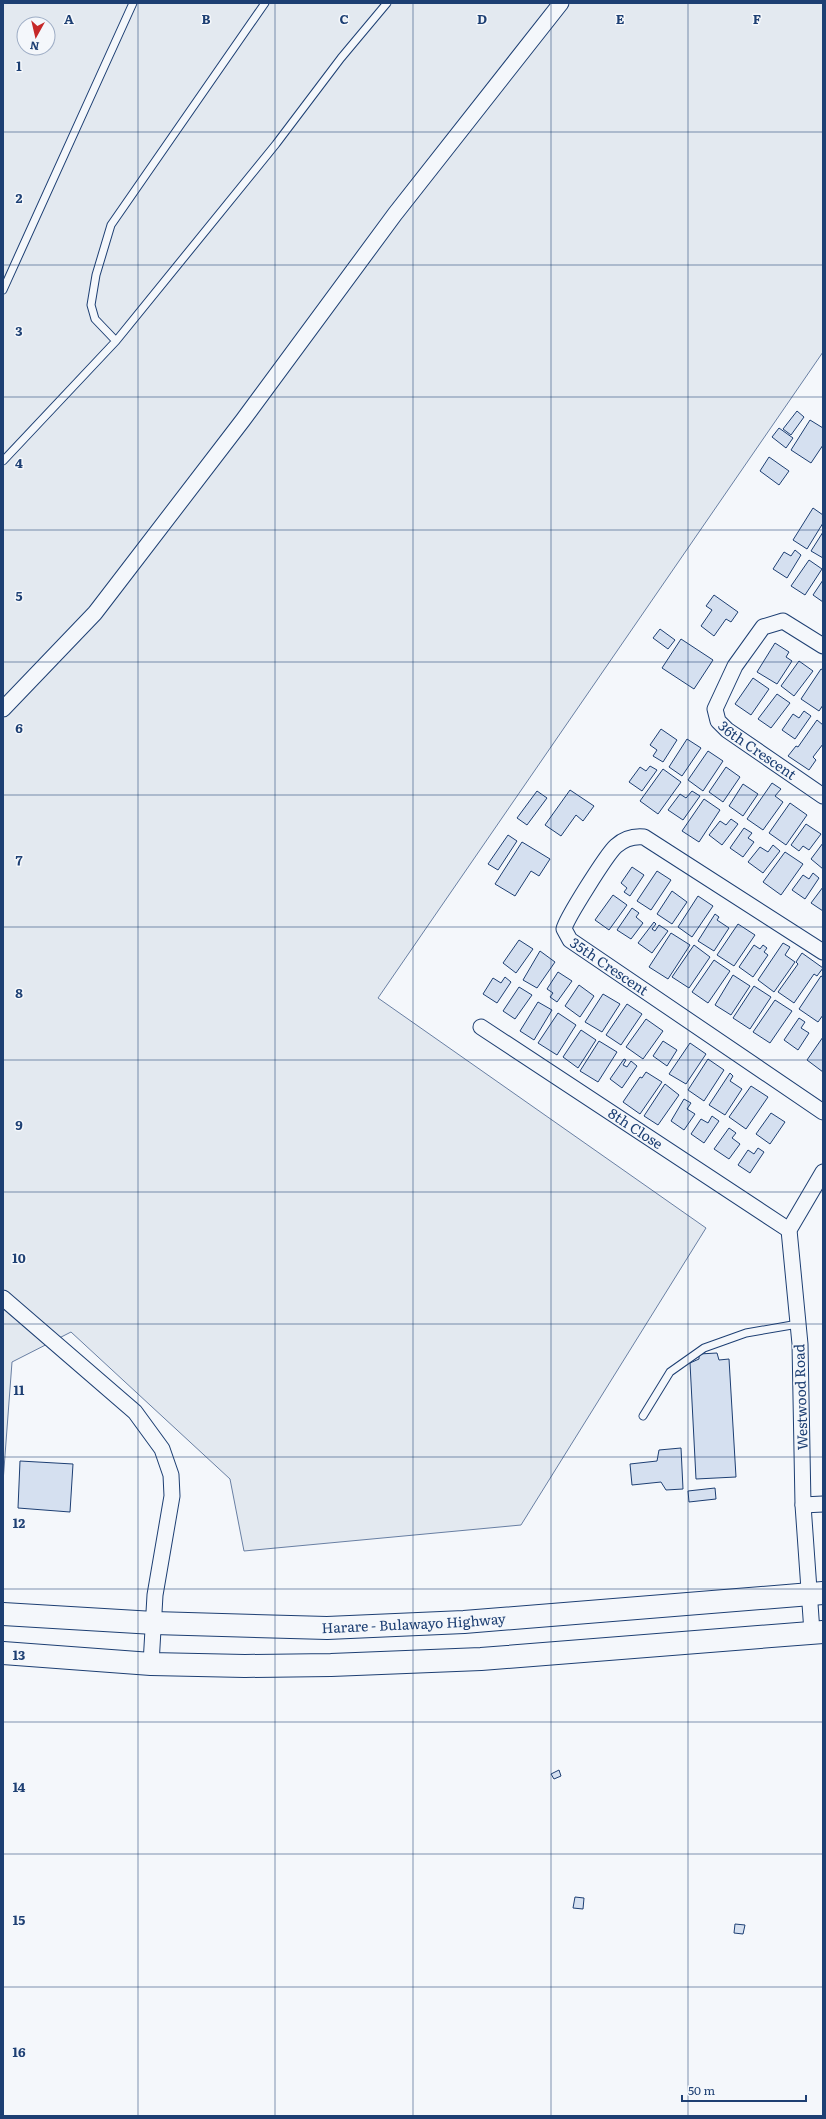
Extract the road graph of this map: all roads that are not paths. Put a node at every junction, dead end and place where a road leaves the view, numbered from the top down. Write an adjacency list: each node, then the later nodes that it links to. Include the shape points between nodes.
1 (133, 3): 5 (lane)
2 (265, 3): 6 (lane, via 111,225 96,275 91,305 95,319)
3 (387, 3): 6 (lane)
4 (561, 3): 9 (street, via 395,214 243,420 95,613)
5 (3, 290)
6 (116, 341): 7 (lane)
7 (3, 461)
8 (823, 646): 10 (street, 36th Crescent, via 783,621 763,627 735,666 715,709 718,721 727,730)
9 (3, 709)
10 (823, 796)
11 (823, 952): 13 (street, 35th Crescent, via 639,836 624,840 616,846 564,929 570,940)
12 (481, 1027): 15 (street, 8th Close)
13 (823, 1112)
14 (823, 1172): 15 (street)
15 (789, 1230): 17 (street, Westwood Road)
16 (3, 1298): 23 (street, via 135,1412 162,1449 171,1475 172,1496 155,1595)
17 (798, 1324): 18 (lane, via 746,1333 704,1348 670,1372); 20 (street, Westwood Road)
18 (643, 1416)
19 (823, 1504): 20 (street)
20 (804, 1506): 21 (street, Westwood Road)
21 (816, 1593): 23 (highway, Harare - Bulawayo Highway, via 418,1625 287,1628); 24 (street, Westwood Road)
22 (3, 1614): 23 (highway, Harare - Bulawayo Highway)
23 (154, 1623): 26 (street)
24 (818, 1632): 26 (highway, via 481,1659 245,1666)
25 (3, 1653): 26 (highway)
26 (151, 1664)

